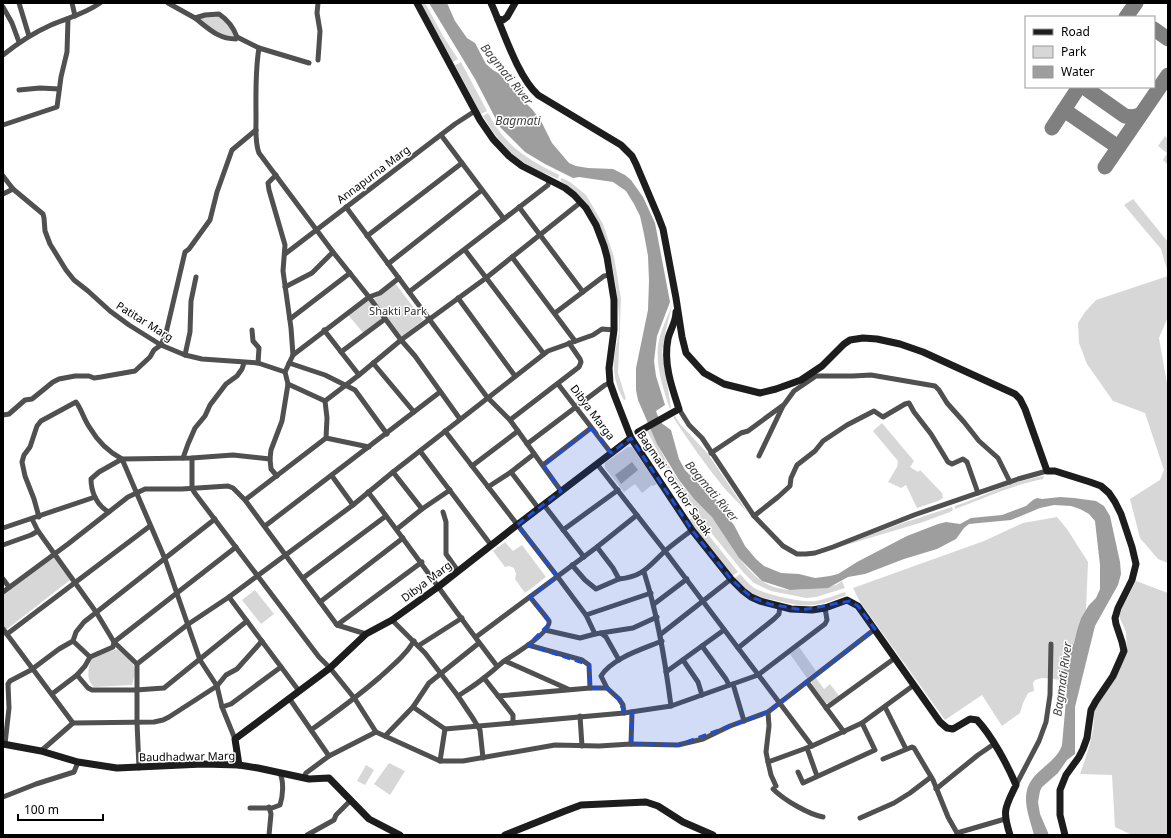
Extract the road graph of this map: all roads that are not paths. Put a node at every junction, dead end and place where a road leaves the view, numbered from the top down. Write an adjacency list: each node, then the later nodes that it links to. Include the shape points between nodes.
1 (19, 3): 14 (street)
2 (72, 3): 10 (street)
3 (100, 3): 10 (street)
4 (168, 3): 11 (street)
5 (318, 3): 19 (street)
6 (417, 3): 23 (main road, Bagmati Corridor Sadak)
7 (491, 3): 13 (main road)
8 (515, 3): 13 (main road, via 503,20)
9 (3, 7): 16 (street)
10 (75, 16): 12 (street)
11 (195, 18): 15 (street, via 220,37 236,39); 15 (street, via 206,14 219,14 234,28)
12 (68, 19): 14 (street); 21 (street, via 67,52)
13 (498, 19): 56 (main road, via 518,66 533,90 621,145 632,156 663,229)
14 (29, 36): 16 (street)
15 (237, 36): 17 (street)
16 (19, 42): 18 (street)
17 (259, 48): 20 (street); 25 (street)
18 (3, 55)
19 (318, 60)
20 (309, 63)
21 (59, 89): 22 (street); 24 (street, via 57,107)
22 (19, 90)
23 (475, 111): 26 (street, Annapurna Marg); 30 (main road, Bagmati Corridor Sadak, via 500,147 522,166)
24 (3, 125)
25 (256, 130): 29 (street, via 259,153); 67 (street, via 232,150 210,220 190,249 185,252 166,333)
26 (441, 135): 27 (street); 36 (street, Annapurna Marg)
27 (462, 163): 32 (street); 40 (street)
28 (3, 176): 31 (street, Patitar Marg)
29 (276, 176): 38 (street); 43 (street, via 268,183 285,245)
30 (549, 180): 34 (main road, Bagmati Corridor Sadak, via 565,188); 35 (street, via 548,185)
31 (13, 189): 33 (street); 67 (street, Patitar Marg, via 42,214 45,231 53,250 74,280 110,311)
32 (482, 190): 37 (street); 45 (street)
33 (3, 194)
34 (581, 202): 39 (street); 47 (main road, Bagmati Corridor Sadak, via 600,232 608,257)
35 (519, 207): 37 (street); 39 (street)
36 (346, 208): 38 (street, Annapurna Marg); 40 (street)
37 (504, 219): 41 (street)
38 (316, 230): 42 (street); 43 (street, Annapurna Marg)
39 (540, 235): 44 (street); 53 (street)
40 (367, 236): 45 (street)
41 (465, 250): 50 (street); 52 (street)
42 (333, 252): 46 (street); 51 (street, via 312,273)
43 (285, 254): 51 (street)
44 (512, 257): 50 (street); 57 (street)
45 (388, 264): 49 (street)
46 (350, 273): 54 (street); 58 (street)
47 (610, 275): 53 (street, via 604,276); 63 (main road, Bagmati Corridor Sadak, via 614,300)
48 (196, 277): 70 (street)
49 (398, 278): 52 (street); 54 (street, via 380,293)
50 (486, 278): 55 (street); 69 (street)
51 (285, 287): 58 (street)
52 (409, 292): 60 (street)
53 (583, 292): 57 (street)
54 (369, 296): 59 (street); 62 (street)
55 (458, 298): 60 (street); 78 (street)
56 (676, 298): 88 (main road, via 676,316 668,341 668,354 669,376); 114 (main road, via 686,353 704,373 724,384 760,393 801,380 822,366 850,340 877,339 900,344 1015,394 1025,409)
57 (555, 313): 65 (street)
58 (290, 319): 71 (street)
59 (385, 319): 64 (street); 68 (street)
60 (429, 320): 64 (street); 84 (street)
61 (252, 330): 73 (street, via 253,341 259,348)
62 (324, 330): 68 (street); 71 (street)
63 (614, 330): 65 (street, via 602,329); 79 (main road, Bagmati Corridor Sadak, via 609,368)
64 (401, 340): 75 (street); 83 (street)
65 (576, 341): 66 (street)
66 (569, 343): 69 (street); 81 (street, via 580,359 580,365)
67 (161, 344): 70 (street, Patitar Marg); 90 (street, via 135,371 94,378 75,376 59,379 36,396 25,400 9,414)
68 (342, 352): 77 (street)
69 (544, 354): 78 (street)
70 (185, 355): 72 (street, Patitar Marg)
71 (293, 355): 74 (street)
72 (244, 363): 73 (street, Patitar Marg); 107 (street, via 237,376 226,384 195,428)
73 (258, 363): 76 (street, Patitar Marg)
74 (289, 363): 76 (street); 82 (street)
75 (373, 363): 77 (street); 89 (street)
76 (285, 372): 80 (street)
77 (359, 375): 82 (street)
78 (516, 376): 84 (street)
79 (610, 383): 87 (street); 99 (main road, Bagmati Corridor Sadak)
80 (288, 384): 85 (street); 110 (street, via 282,421)
81 (558, 384): 87 (street, Dibya Marga); 92 (street)
82 (347, 385): 85 (street); 97 (street, via 355,390)
83 (440, 392): 89 (street); 91 (street)
84 (487, 397): 91 (street); 92 (street)
85 (325, 401): 98 (street, via 328,418)
86 (783, 406): 104 (street); 106 (street); 119 (street, via 794,391 816,376 871,375 930,384 939,390 947,403 998,458)
87 (576, 408): 93 (street, Dibya Marga); 100 (street)
88 (680, 410): 96 (main road); 104 (street)
89 (414, 412): 97 (street)
90 (3, 415)
91 (460, 419): 94 (street)
92 (510, 420): 95 (street)
93 (592, 428): 103 (street, Dibya Marga); 112 (street)
94 (445, 431): 102 (street); 113 (street)
95 (518, 431): 100 (street); 113 (street)
96 (638, 432)
97 (387, 434): 101 (street)
98 (326, 438): 101 (street); 117 (street)
99 (631, 438): 103 (main road, Dibya Marg); 147 (main road, Bagmati Corridor Sadak)
100 (527, 444): 105 (street)
101 (369, 447): 118 (street)
102 (420, 451): 115 (street); 122 (street)
103 (611, 453): 111 (main road, Dibya Marg)
104 (711, 453): 137 (street)
105 (534, 454): 112 (street); 116 (street)
106 (758, 456)
107 (184, 458): 108 (street); 109 (street)
108 (192, 458): 110 (street, via 233,455); 121 (street)
109 (122, 459): 126 (street); 128 (street, via 93,477 91,484); 138 (street, via 97,438 76,402 41,421 22,462)
110 (270, 459): 117 (street, via 271,468)
111 (597, 464): 123 (street); 125 (main road, Dibya Marg)
112 (543, 465): 125 (street)
113 (472, 466): 120 (street)
114 (1047, 471): 119 (street); 299 (main road, via 1055,471 1101,486 1110,494 1121,514 1136,564 1132,580 1115,618 1124,651 1113,676 1096,701 1083,749 1066,775 1060,790 1060,815)
115 (393, 472): 124 (street); 132 (street)
116 (511, 472): 120 (street); 131 (street)
117 (277, 476): 129 (street)
118 (332, 476): 130 (street); 143 (street)
119 (1010, 482): 127 (street)
120 (488, 487): 141 (street)
121 (192, 488): 126 (street, via 145,489); 129 (street, via 228,486); 140 (street)
122 (450, 490): 132 (street); 151 (street)
123 (618, 490): 135 (street); 146 (street)
124 (368, 492): 130 (street); 136 (street)
125 (561, 492): 131 (main road, Dibya Marg)
126 (136, 493): 133 (street); 142 (street)
127 (978, 493): 137 (street, via 833,547 806,554 797,554 783,546); 137 (street, via 967,462 963,459 952,464 948,462 909,403 884,417 874,411 822,441 815,451 797,465 790,486)
128 (95, 497): 133 (street, via 103,509); 138 (street)
129 (245, 500): 143 (street)
130 (353, 505): 156 (street)
131 (541, 507): 141 (main road, Dibya Marg); 146 (street)
132 (422, 509): 145 (street)
133 (109, 512): 155 (street)
134 (443, 512): 161 (street, via 446,522 446,554)
135 (637, 515): 153 (street); 154 (street)
136 (386, 516): 145 (street); 165 (street)
137 (754, 516)
138 (39, 517): 139 (street)
139 (32, 519): 144 (street); 148 (street)
140 (215, 519): 152 (street); 158 (street)
141 (517, 525): 151 (main road, Dibya Marg); 164 (street)
142 (150, 526): 158 (street); 170 (street)
143 (265, 526): 156 (street)
144 (3, 528)
145 (397, 529): 149 (street)
146 (563, 530): 157 (street)
147 (692, 530): 154 (street); 168 (main road, Bagmati Corridor Sadak)
148 (38, 532): 150 (street); 155 (street)
149 (403, 538): 159 (street); 179 (street)
150 (3, 545)
151 (491, 545): 161 (main road, Dibya Marg)
152 (236, 547): 163 (street); 174 (street)
153 (597, 547): 157 (street); 167 (street)
154 (665, 551): 162 (street); 169 (street)
155 (54, 553): 170 (street); 171 (street)
156 (286, 555): 163 (street); 165 (street)
157 (584, 557): 160 (street)
158 (165, 559): 174 (street); 183 (street)
159 (422, 562): 172 (street); 190 (street)
160 (572, 565): 164 (street); 167 (street, via 596,590)
161 (458, 571): 172 (main road, Dibya Marg)
162 (644, 572): 167 (street); 175 (street)
163 (258, 576): 176 (street); 219 (street, via 318,657)
164 (557, 576): 177 (street); 184 (street)
165 (303, 578): 179 (street)
166 (3, 579): 171 (street)
167 (619, 579)
168 (731, 579): 178 (street); 181 (main road, Bagmati Corridor Sadak, via 751,597)
169 (687, 580): 178 (street); 180 (street)
170 (75, 582): 183 (street); 194 (street)
171 (9, 587): 173 (street)
172 (438, 587): 186 (street); 187 (main road, Dibya Marg)
173 (3, 592)
174 (176, 593): 189 (street); 203 (street)
175 (651, 593): 180 (street); 184 (street)
176 (229, 597): 188 (street); 189 (street)
177 (530, 597): 192 (street, via 549,622); 198 (street)
178 (703, 601): 193 (street); 197 (street)
179 (320, 602): 190 (street)
180 (654, 604): 185 (street)
181 (780, 606): 182 (main road, Bagmati Corridor Sadak, via 807,610); 209 (street, via 779,614 774,620)
182 (825, 608): 191 (main road, Bagmati Corridor Sadak, via 847,600 858,606); 224 (street, via 825,624)
183 (96, 612): 199 (street, via 76,632); 203 (street)
184 (586, 615): 195 (street)
185 (657, 617): 195 (street, via 633,628); 197 (street)
186 (462, 618): 198 (street); 207 (street)
187 (392, 620): 196 (main road, Dibya Marg); 201 (street)
188 (247, 621): 200 (street); 212 (street)
189 (188, 625): 212 (street); 216 (street)
190 (337, 625): 196 (street)
191 (875, 629): 211 (main road); 226 (street)
192 (545, 630): 195 (street, via 580,638); 206 (street)
193 (724, 630): 208 (street); 209 (street)
194 (5, 631): 220 (street)
195 (598, 633): 213 (street, via 606,637)
196 (366, 634): 219 (main road, Dibya Marg)
197 (661, 634): 202 (street)
198 (476, 637): 204 (street)
199 (73, 641): 210 (street); 220 (street)
200 (262, 641): 218 (street); 229 (street, via 237,669 226,675)
201 (414, 641): 207 (street); 240 (street, via 397,662)
202 (662, 641): 213 (street); 221 (street)
203 (114, 642): 210 (street, via 113,647); 216 (street)
204 (479, 643): 217 (street); 222 (street)
205 (1051, 644): 283 (street, via 1050,695 1046,722 1039,742)
206 (528, 645): 215 (street); 230 (street, via 582,660 589,665)
207 (418, 646): 222 (street)
208 (702, 646): 214 (street); 227 (street)
209 (738, 648): 224 (street)
210 (90, 657): 223 (street)
211 (895, 658): 228 (main road); 246 (street)
212 (200, 660): 229 (street); 232 (street, via 164,688)
213 (619, 660): 231 (street, via 601,676)
214 (683, 660): 221 (street); 236 (street, via 698,682)
215 (505, 661): 217 (street); 233 (street)
216 (137, 664): 232 (street)
217 (497, 666): 225 (street)
218 (281, 667): 234 (street); 243 (street, via 230,704)
219 (330, 668): 234 (main road, Dibya Marg); 240 (street)
220 (33, 669): 235 (street); 263 (street, via 8,684 9,708)
221 (666, 672): 242 (street)
222 (440, 673): 237 (street); 244 (street, via 429,683)
223 (77, 675): 232 (street, via 92,690); 235 (street)
224 (758, 675): 227 (street); 241 (street)
225 (484, 678): 237 (street); 238 (street)
226 (807, 682): 241 (street); 246 (street)
227 (731, 684): 236 (street); 251 (street)
228 (914, 685): 245 (street); 265 (main road, via 945,726 953,729 967,720 974,719 979,722)
229 (217, 686): 243 (street); 252 (street, via 163,720)
230 (590, 688): 231 (street); 233 (street)
231 (607, 688): 249 (street, via 623,705)
232 (136, 690): 252 (street)
233 (569, 690): 238 (street)
234 (299, 691): 239 (main road, Dibya Marg)
235 (52, 694): 253 (street)
236 (702, 695): 242 (street)
237 (458, 696): 256 (street)
238 (498, 696): 254 (street, via 513,715)
239 (289, 698): 258 (street); 262 (main road, Dibya Marg)
240 (355, 698): 258 (street); 259 (street)
241 (780, 703): 248 (street); 267 (street)
242 (671, 706): 247 (street)
243 (222, 707): 262 (street)
244 (413, 707): 257 (street); 261 (street)
245 (885, 707): 255 (street); 268 (street)
246 (826, 708): 260 (street)
247 (632, 712): 249 (street); 264 (street)
248 (768, 712): 251 (street); 275 (street)
249 (624, 713): 250 (street)
250 (580, 716): 254 (street); 266 (street)
251 (744, 721): 264 (street, via 703,739 678,745)
252 (137, 722): 253 (street); 277 (street)
253 (74, 723): 269 (street)
254 (513, 723): 256 (street)
255 (862, 723): 260 (street); 280 (street, via 875,750)
256 (478, 726): 257 (street); 271 (street)
257 (445, 729): 273 (street)
258 (311, 730): 270 (street)
259 (376, 732): 261 (street); 270 (street)
260 (844, 732): 267 (street)
261 (386, 736): 273 (street)
262 (235, 739): 276 (main road)
263 (4, 744): 269 (main road, Baudhadwar Marg)
264 (631, 744): 266 (street)
265 (994, 744): 283 (main road); 284 (street)
266 (582, 746): 271 (street, via 555,745)
267 (809, 747): 275 (street); 280 (street)
268 (906, 749): 272 (street); 281 (street, via 914,748)
269 (41, 751): 274 (main road, Baudhadwar Marg)
270 (329, 756): 282 (street)
271 (483, 758): 273 (street)
272 (883, 759)
273 (440, 761)
274 (78, 762): 277 (main road, Baudhadwar Marg, via 117,768); 285 (street, via 74,772)
275 (768, 762): 289 (street, via 775,788 790,803)
276 (239, 765): 277 (main road, Baudhadwar Marg, via 203,764); 279 (main road, Baudhadwar Marg)
277 (139, 768)
278 (798, 772): 280 (street, via 803,783)
279 (280, 773): 282 (main road, Baudhadwar Marg); 287 (street, via 283,779 280,805)
280 (817, 776)
281 (931, 777): 284 (street); 290 (street, via 894,803)
282 (303, 778): 286 (main road, Baudhadwar Marg, via 329,778)
283 (1016, 785): 291 (main road, via 1007,805)
284 (936, 789): 292 (street)
285 (3, 797)
286 (351, 800): 294 (street, via 334,820); 295 (main road, Baudhadwar Marg, via 369,819)
287 (270, 807): 288 (street); 293 (street)
288 (250, 808)
289 (823, 817)
290 (860, 818)
291 (1005, 819): 292 (street); 298 (main road)
292 (955, 834)
293 (269, 835)
294 (307, 835)
295 (400, 835)
296 (505, 835): 297 (main road, via 581,806 646,802)
297 (713, 835)
298 (1010, 835)
299 (1065, 835)

